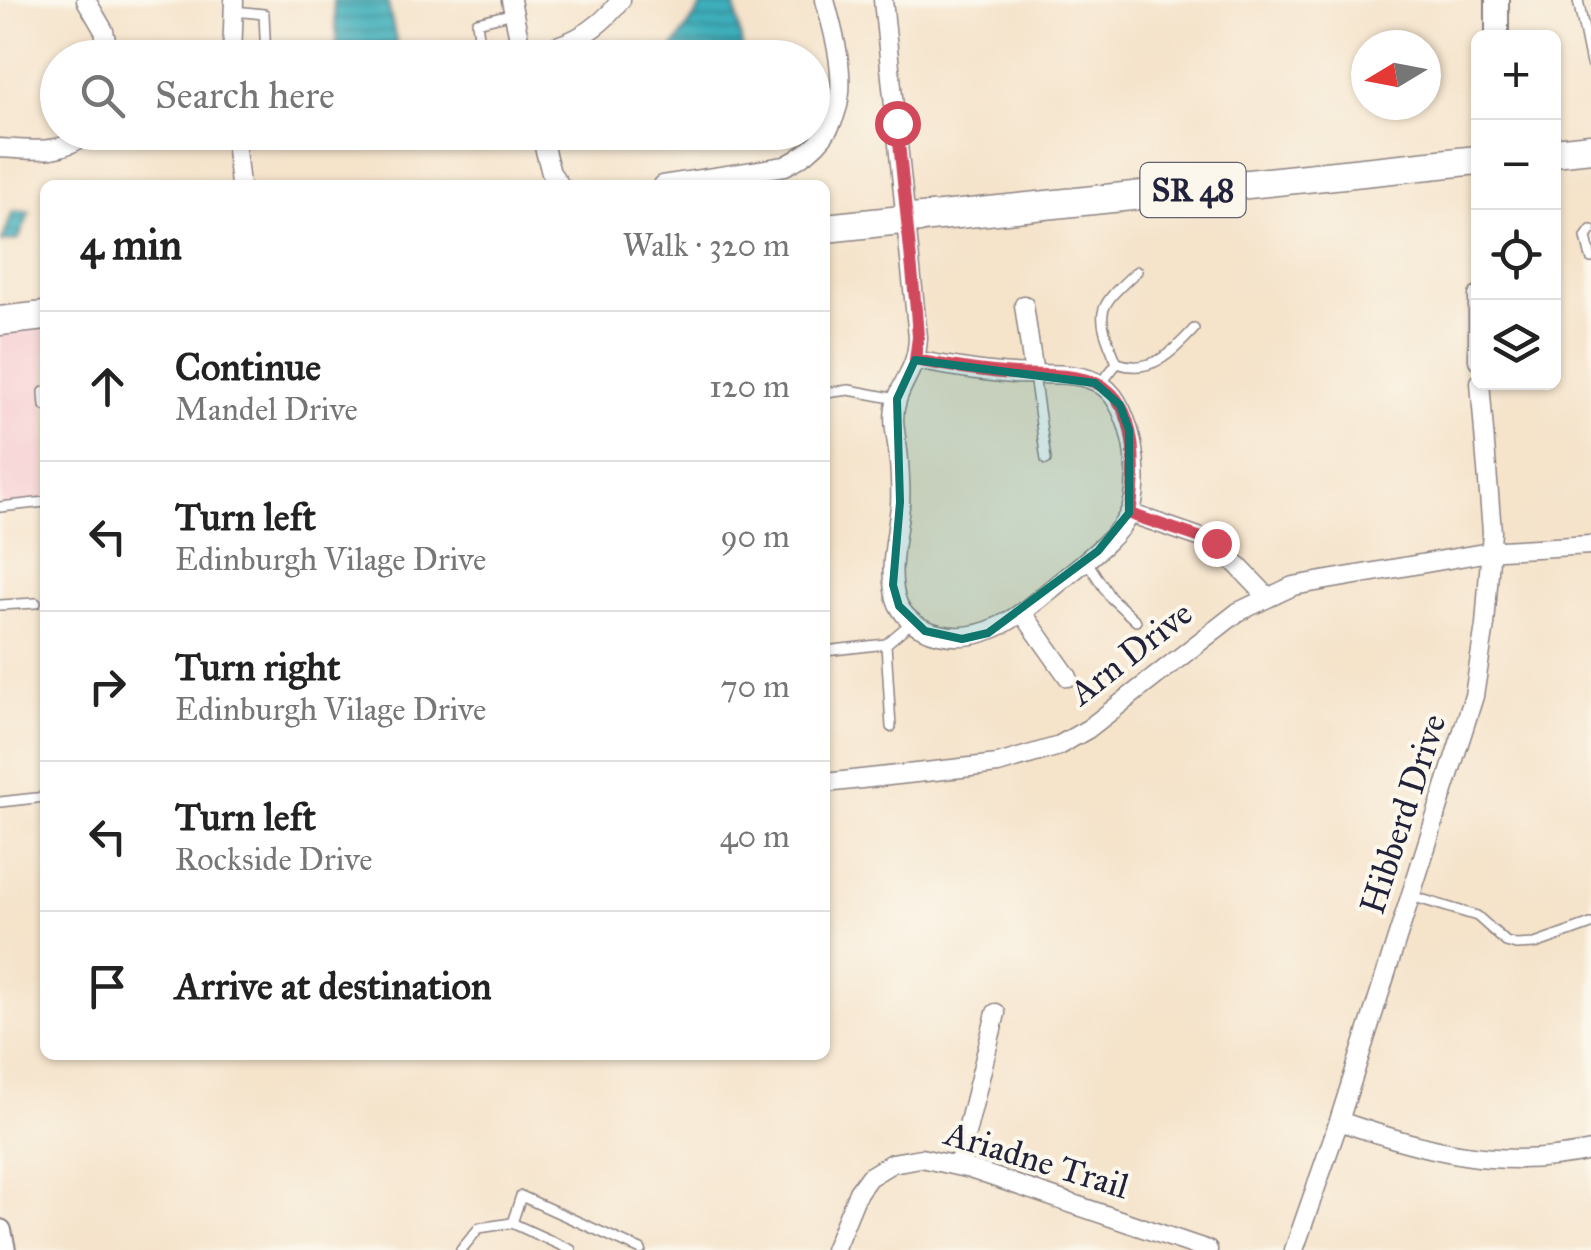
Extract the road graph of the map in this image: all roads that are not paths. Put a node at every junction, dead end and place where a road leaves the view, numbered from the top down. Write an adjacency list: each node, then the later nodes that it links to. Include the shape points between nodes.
1 (86, 0): 10 (street)
2 (622, 0): 15 (street)
3 (825, 0): 17 (street, via 842,99)
4 (883, 0): 29 (street)
5 (1497, 0): 9 (street)
6 (1578, 0): 16 (lane)
7 (234, 5): 11 (street); 12 (lane, via 264,14)
8 (512, 6): 13 (lane, via 477,22); 14 (street)
9 (1497, 30)
10 (106, 40)
11 (233, 40)
12 (265, 40)
13 (480, 40)
14 (519, 40)
15 (577, 40)
16 (1591, 64)
17 (830, 125)
18 (0, 148): 20 (street)
19 (1591, 148): 24 (main road)
20 (40, 150)
21 (236, 150): 26 (street)
22 (544, 150): 27 (street)
23 (809, 150): 28 (street, via 785,166)
24 (1561, 151)
25 (1471, 161): 29 (main road, SR 48)
26 (239, 180)
27 (556, 180)
28 (694, 180)
29 (906, 221): 30 (main road, SR 48); 38 (street)
30 (830, 228)
31 (1591, 230): 32 (lane)
32 (1591, 258)
33 (1137, 270): 39 (lane, via 1105,300 1106,337)
34 (1024, 305): 40 (street)
35 (40, 317): 36 (main road)
36 (0, 321)
37 (1194, 328): 39 (lane, via 1169,356 1140,365)
38 (915, 360): 40 (street); 44 (street)
39 (1116, 362): 41 (lane)
40 (1034, 375): 41 (street); 45 (lane)
41 (1100, 385): 48 (street, via 1120,405 1129,430 1135,484)
42 (1481, 390): 50 (street, Hibberd Drive)
43 (830, 392): 44 (lane)
44 (897, 398): 57 (street, via 900,502 893,585)
45 (1046, 460)
46 (40, 503): 47 (lane)
47 (0, 507)
48 (1130, 514): 51 (street); 52 (street, via 1216,543)
49 (1591, 545): 50 (street, Arn Drive)
50 (1490, 552): 52 (street, Arn Drive, via 1326,578); 65 (street, Hibberd Drive, via 1474,696)
51 (1086, 560): 55 (street); 56 (lane)
52 (1267, 596): 62 (street, Arn Drive, via 1056,747 998,764)
53 (36, 603): 54 (lane)
54 (0, 605)
55 (1022, 612): 57 (street, via 988,633 962,639); 60 (street)
56 (1136, 621)
57 (912, 622): 58 (lane)
58 (886, 644): 59 (lane); 61 (lane)
59 (830, 650)
60 (1068, 677)
61 (891, 728)
62 (830, 782)
63 (40, 798): 64 (lane)
64 (0, 802)
65 (1411, 896): 66 (lane, via 1477,916 1516,946); 68 (street, Hibberd Drive)
66 (1591, 924)
67 (996, 1012): 70 (street)
68 (1339, 1120): 69 (street, via 1466,1156 1538,1159); 79 (street, Hibberd Drive)
69 (1591, 1150)
70 (958, 1166): 77 (street, Ariadne Trail, via 921,1158 879,1169 858,1192); 78 (street, Ariadne Trail)
71 (512, 1223): 74 (lane, via 479,1228); 75 (lane); 76 (lane, via 522,1196)
72 (0, 1231): 73 (street)
73 (4, 1250)
74 (461, 1250)
75 (572, 1250)
76 (641, 1250)
77 (834, 1250)
78 (1208, 1250)
79 (1294, 1250)

